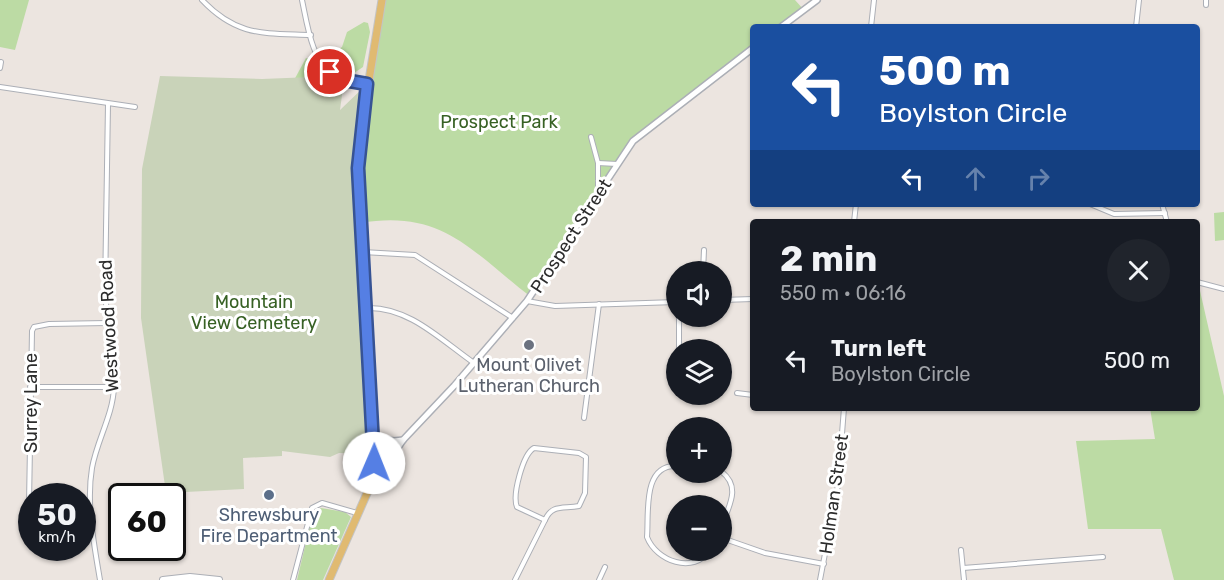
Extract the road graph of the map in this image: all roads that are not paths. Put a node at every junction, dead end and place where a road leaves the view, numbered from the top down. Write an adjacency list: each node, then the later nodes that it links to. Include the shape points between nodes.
1 (202, 0): 10 (street, via 218,17 237,28)
2 (302, 0): 10 (street)
3 (382, 0): 14 (main road)
4 (816, 0): 7 (street)
5 (874, 0): 8 (street)
6 (1139, 0): 9 (street)
7 (785, 24)
8 (872, 24)
9 (1136, 24)
10 (311, 36): 14 (street, via 330,72 344,80)
11 (750, 50): 20 (street, Prospect Street, via 643,132)
12 (1, 62): 13 (street)
13 (0, 68)
14 (367, 84): 27 (main road, via 358,148)
15 (0, 87): 16 (street)
16 (108, 104): 17 (street); 38 (street, Westwood Road)
17 (135, 107)
18 (591, 137): 19 (street)
19 (598, 163): 20 (street); 21 (street)
20 (617, 164): 21 (street, Prospect Street)
21 (598, 195): 33 (street, Prospect Street)
22 (1097, 207): 24 (street, via 1114,214)
23 (1163, 207): 24 (street)
24 (1165, 213): 25 (street)
25 (1166, 219)
26 (704, 250): 28 (street)
27 (362, 252): 36 (main road); 37 (street, via 415,255)
28 (704, 261)
29 (1200, 283): 30 (street)
30 (1224, 289)
31 (750, 299): 32 (street)
32 (732, 300)
33 (527, 301): 35 (street, via 555,306); 37 (street, Prospect Street)
34 (666, 302): 35 (street)
35 (599, 304): 45 (street)
36 (366, 308): 39 (street, via 403,313); 47 (main road)
37 (513, 318): 39 (street, Prospect Street)
38 (107, 323): 40 (street, Surrey Lane, via 34,327); 41 (street, Westwood Road)
39 (474, 363): 46 (street, Prospect Street)
40 (30, 387): 41 (street); 50 (street, Surrey Lane)
41 (114, 387): 51 (street, Westwood Road)
42 (737, 393): 43 (street)
43 (750, 395)
44 (844, 411): 62 (street, Holman Street, via 838,485)
45 (584, 418)
46 (403, 440): 47 (street); 48 (street, Prospect Street)
47 (375, 441): 48 (street); 52 (main road)
48 (397, 448): 52 (street, Prospect Street)
49 (666, 468): 58 (street, via 653,478 647,537 650,545)
50 (29, 483)
51 (92, 483)
52 (368, 491): 53 (main road)
53 (358, 513): 69 (street, via 317,505 310,513); 70 (main road)
54 (545, 520): 54 (street, via 552,509 582,503 588,462 582,454 534,448 528,453 515,503 521,510); 71 (street)
55 (732, 541): 62 (street, via 766,553)
56 (961, 550): 64 (street)
57 (96, 551): 66 (street, Westwood Road)
58 (666, 557)
59 (1103, 557): 64 (street)
60 (677, 561): 61 (street, via 687,565)
61 (700, 561)
62 (824, 564): 73 (street, Holman Street)
63 (605, 567): 72 (street)
64 (963, 568): 74 (street)
65 (176, 579): 67 (main road); 68 (main road)
66 (100, 580)
67 (163, 580)
68 (219, 580)
69 (293, 580)
70 (329, 580)
71 (515, 580)
72 (599, 580)
73 (820, 580)
74 (964, 580)

